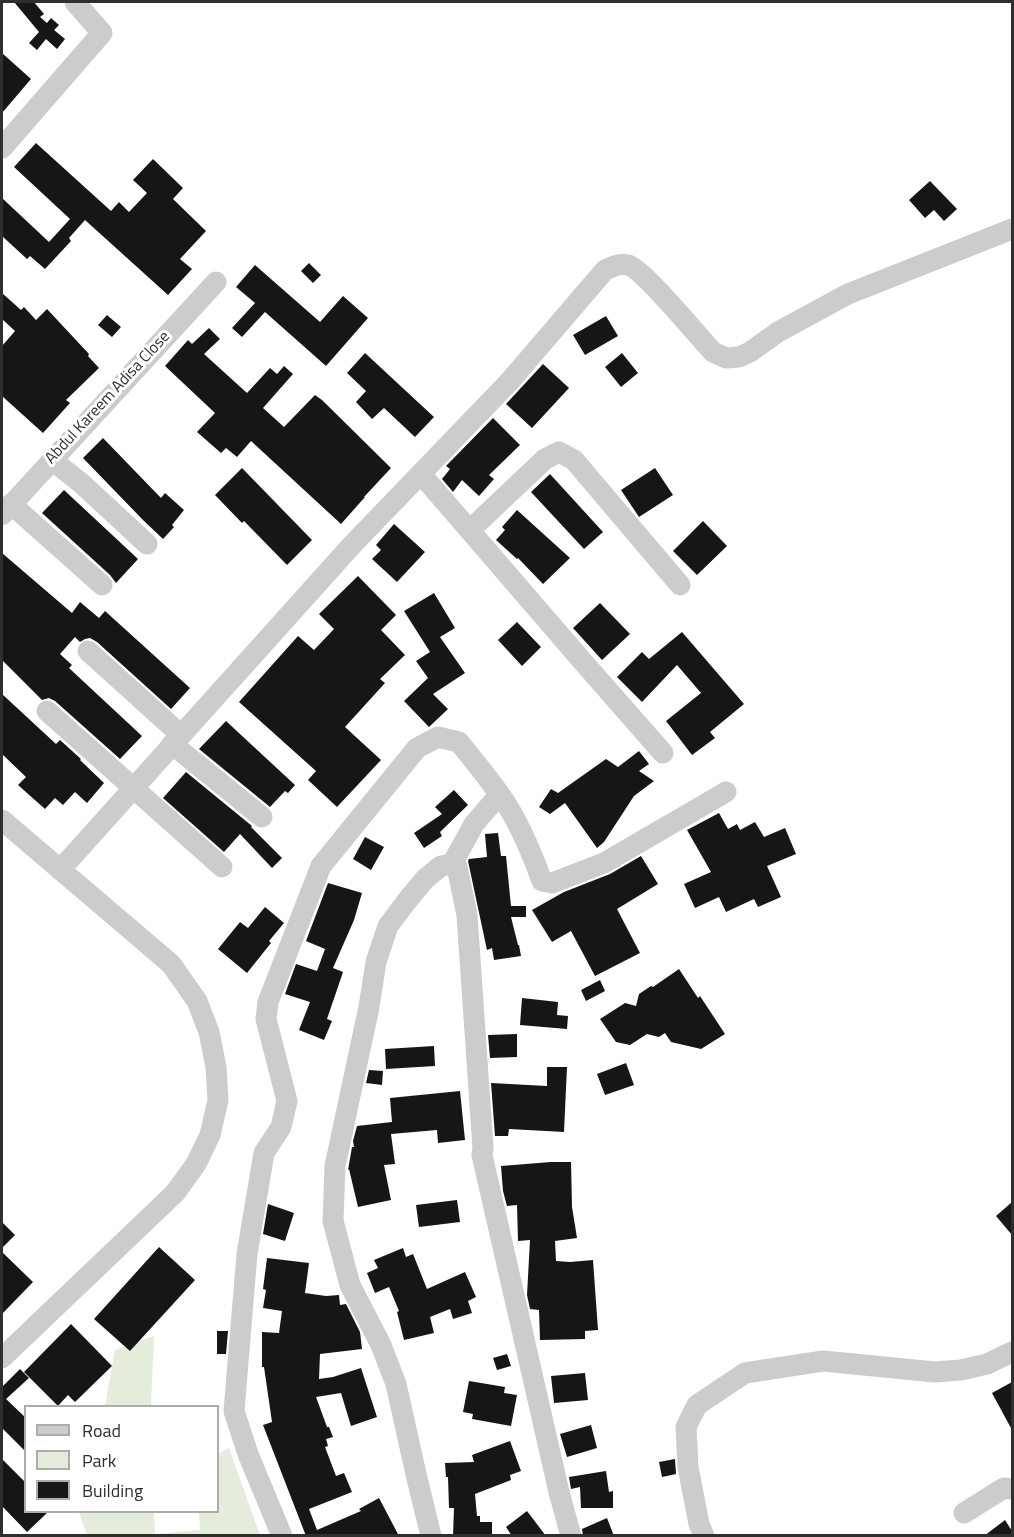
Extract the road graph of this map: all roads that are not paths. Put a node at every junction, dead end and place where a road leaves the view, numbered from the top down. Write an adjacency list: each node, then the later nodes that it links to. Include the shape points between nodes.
1 (75, 2): 2 (street, via 102,33)
2 (2, 148)
3 (1012, 229): 6 (street, via 848,294 739,357 726,358 713,352 652,285 629,265 616,265 605,270 509,382)
4 (216, 282): 5 (street, Abdul Kareem Adisa Close)
5 (52, 460): 7 (street, Abdul Kareem Adisa Close); 9 (street)
6 (421, 474): 8 (street); 14 (street)
7 (6, 510): 10 (street)
8 (470, 530): 11 (street, via 545,459 559,452 574,460); 15 (street)
9 (147, 544)
10 (102, 585)
11 (680, 585)
12 (88, 651): 14 (street)
13 (47, 711): 16 (street)
14 (177, 739): 16 (street); 19 (street)
15 (663, 753)
16 (134, 787): 22 (street); 23 (street)
17 (726, 792): 18 (street, via 604,863 552,883 542,881 514,816)
18 (499, 795): 21 (street, via 474,824); 28 (street, via 459,742 438,737 417,748 321,867 268,1002 266,1019 287,1101 281,1127 264,1154 247,1254 234,1411)
19 (262, 817)
20 (2, 820): 23 (street)
21 (452, 864): 29 (street, via 441,866 425,879 388,926 376,962 335,1166 333,1221 350,1285 396,1384); 30 (street, via 457,867 467,915 482,1155)
22 (222, 867)
23 (60, 870): 25 (street, via 171,964 196,1001 209,1032 218,1100 210,1135 176,1193)
24 (1012, 1352): 31 (street, via 961,1370 935,1372 823,1361 745,1373 697,1405 686,1428 688,1467)
25 (2, 1358)
26 (1012, 1489): 27 (street, via 1004,1488)
27 (964, 1513)
28 (282, 1536)
29 (431, 1536)
30 (571, 1536)
31 (704, 1536)

